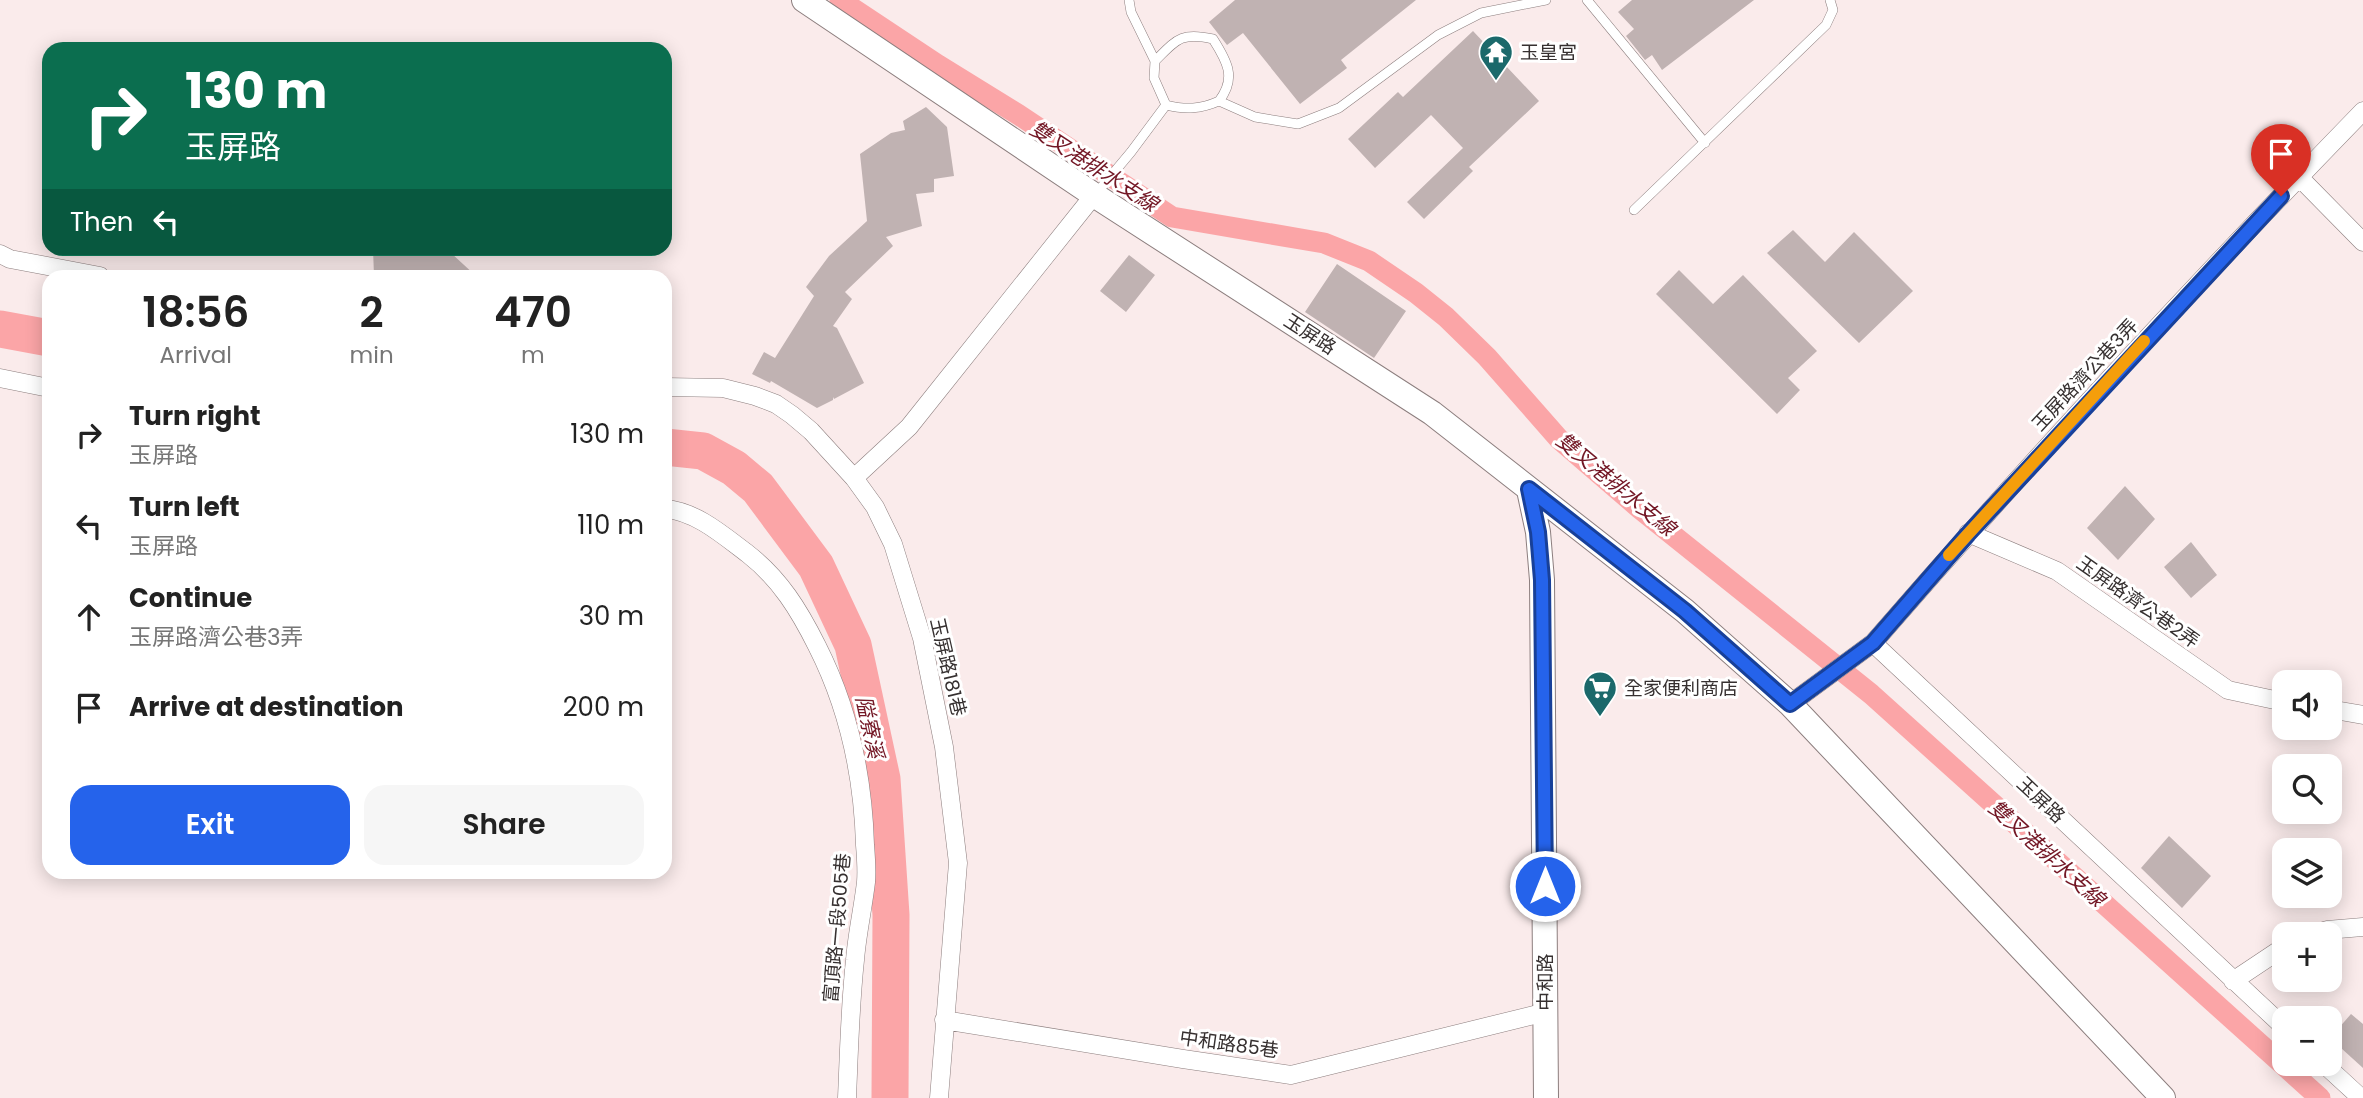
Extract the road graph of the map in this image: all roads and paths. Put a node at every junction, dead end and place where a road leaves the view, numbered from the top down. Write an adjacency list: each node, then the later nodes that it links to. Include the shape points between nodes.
1 (804, 0): 12 (street, 玉屏路)
2 (1129, 0): 6 (lane)
3 (1546, 0): 7 (lane, via 1481,13 1438,35 1339,108 1297,124 1255,117)
4 (1587, 0): 10 (lane)
5 (1830, 0): 10 (lane, via 1833,10 1826,25)
6 (1156, 61): 7 (lane, via 1175,40 1191,34 1213,39 1230,74); 8 (lane, via 1154,78)
7 (1220, 101): 8 (lane, via 1204,108)
8 (1166, 105): 12 (lane)
9 (2363, 111): 11 (street, 玉屏路濟公巷3弄)
10 (1706, 143): 13 (lane)
11 (2300, 177): 14 (street); 23 (street, 玉屏路濟公巷3弄)
12 (1094, 195): 20 (street, via 909,426); 21 (street, 玉屏路, via 1432,413)
13 (1634, 210)
14 (2363, 242)
15 (0, 254): 16 (street)
16 (70, 270)
17 (0, 378): 18 (street)
18 (42, 387)
19 (672, 387): 20 (street, 玉屏路181巷, via 723,388 776,404 811,431)
20 (854, 478): 35 (street, 玉屏路181巷, via 893,544 922,639 944,747 958,863)
21 (1529, 489): 26 (street, 玉屏路, via 1685,611); 33 (street, 中和路, via 1542,580)
22 (672, 510): 37 (street, 富頂路一段505巷, via 695,518 732,542 785,589 842,702 863,808 866,879 855,961)
23 (1968, 534): 24 (street, 玉屏路濟公巷3弄); 25 (street, 玉屏路濟公巷2弄, via 2057,570 2228,690)
24 (1873, 643): 26 (street); 32 (street, 玉屏路)
25 (2272, 699)
26 (1790, 704): 40 (street, 玉屏路)
27 (2342, 711): 28 (street)
28 (2363, 715)
29 (2363, 927): 30 (street)
30 (2342, 929)
31 (2272, 955): 32 (street)
32 (2233, 981): 34 (street, 玉屏路)
33 (1546, 1012): 35 (street, 中和路85巷, via 1291,1075); 39 (street, 中和路)
34 (2272, 1016)
35 (944, 1020): 38 (street, 玉屏路181巷)
36 (2337, 1076): 41 (street)
37 (847, 1098)
38 (939, 1098)
39 (1546, 1098)
40 (2163, 1098)
41 (2361, 1098)

